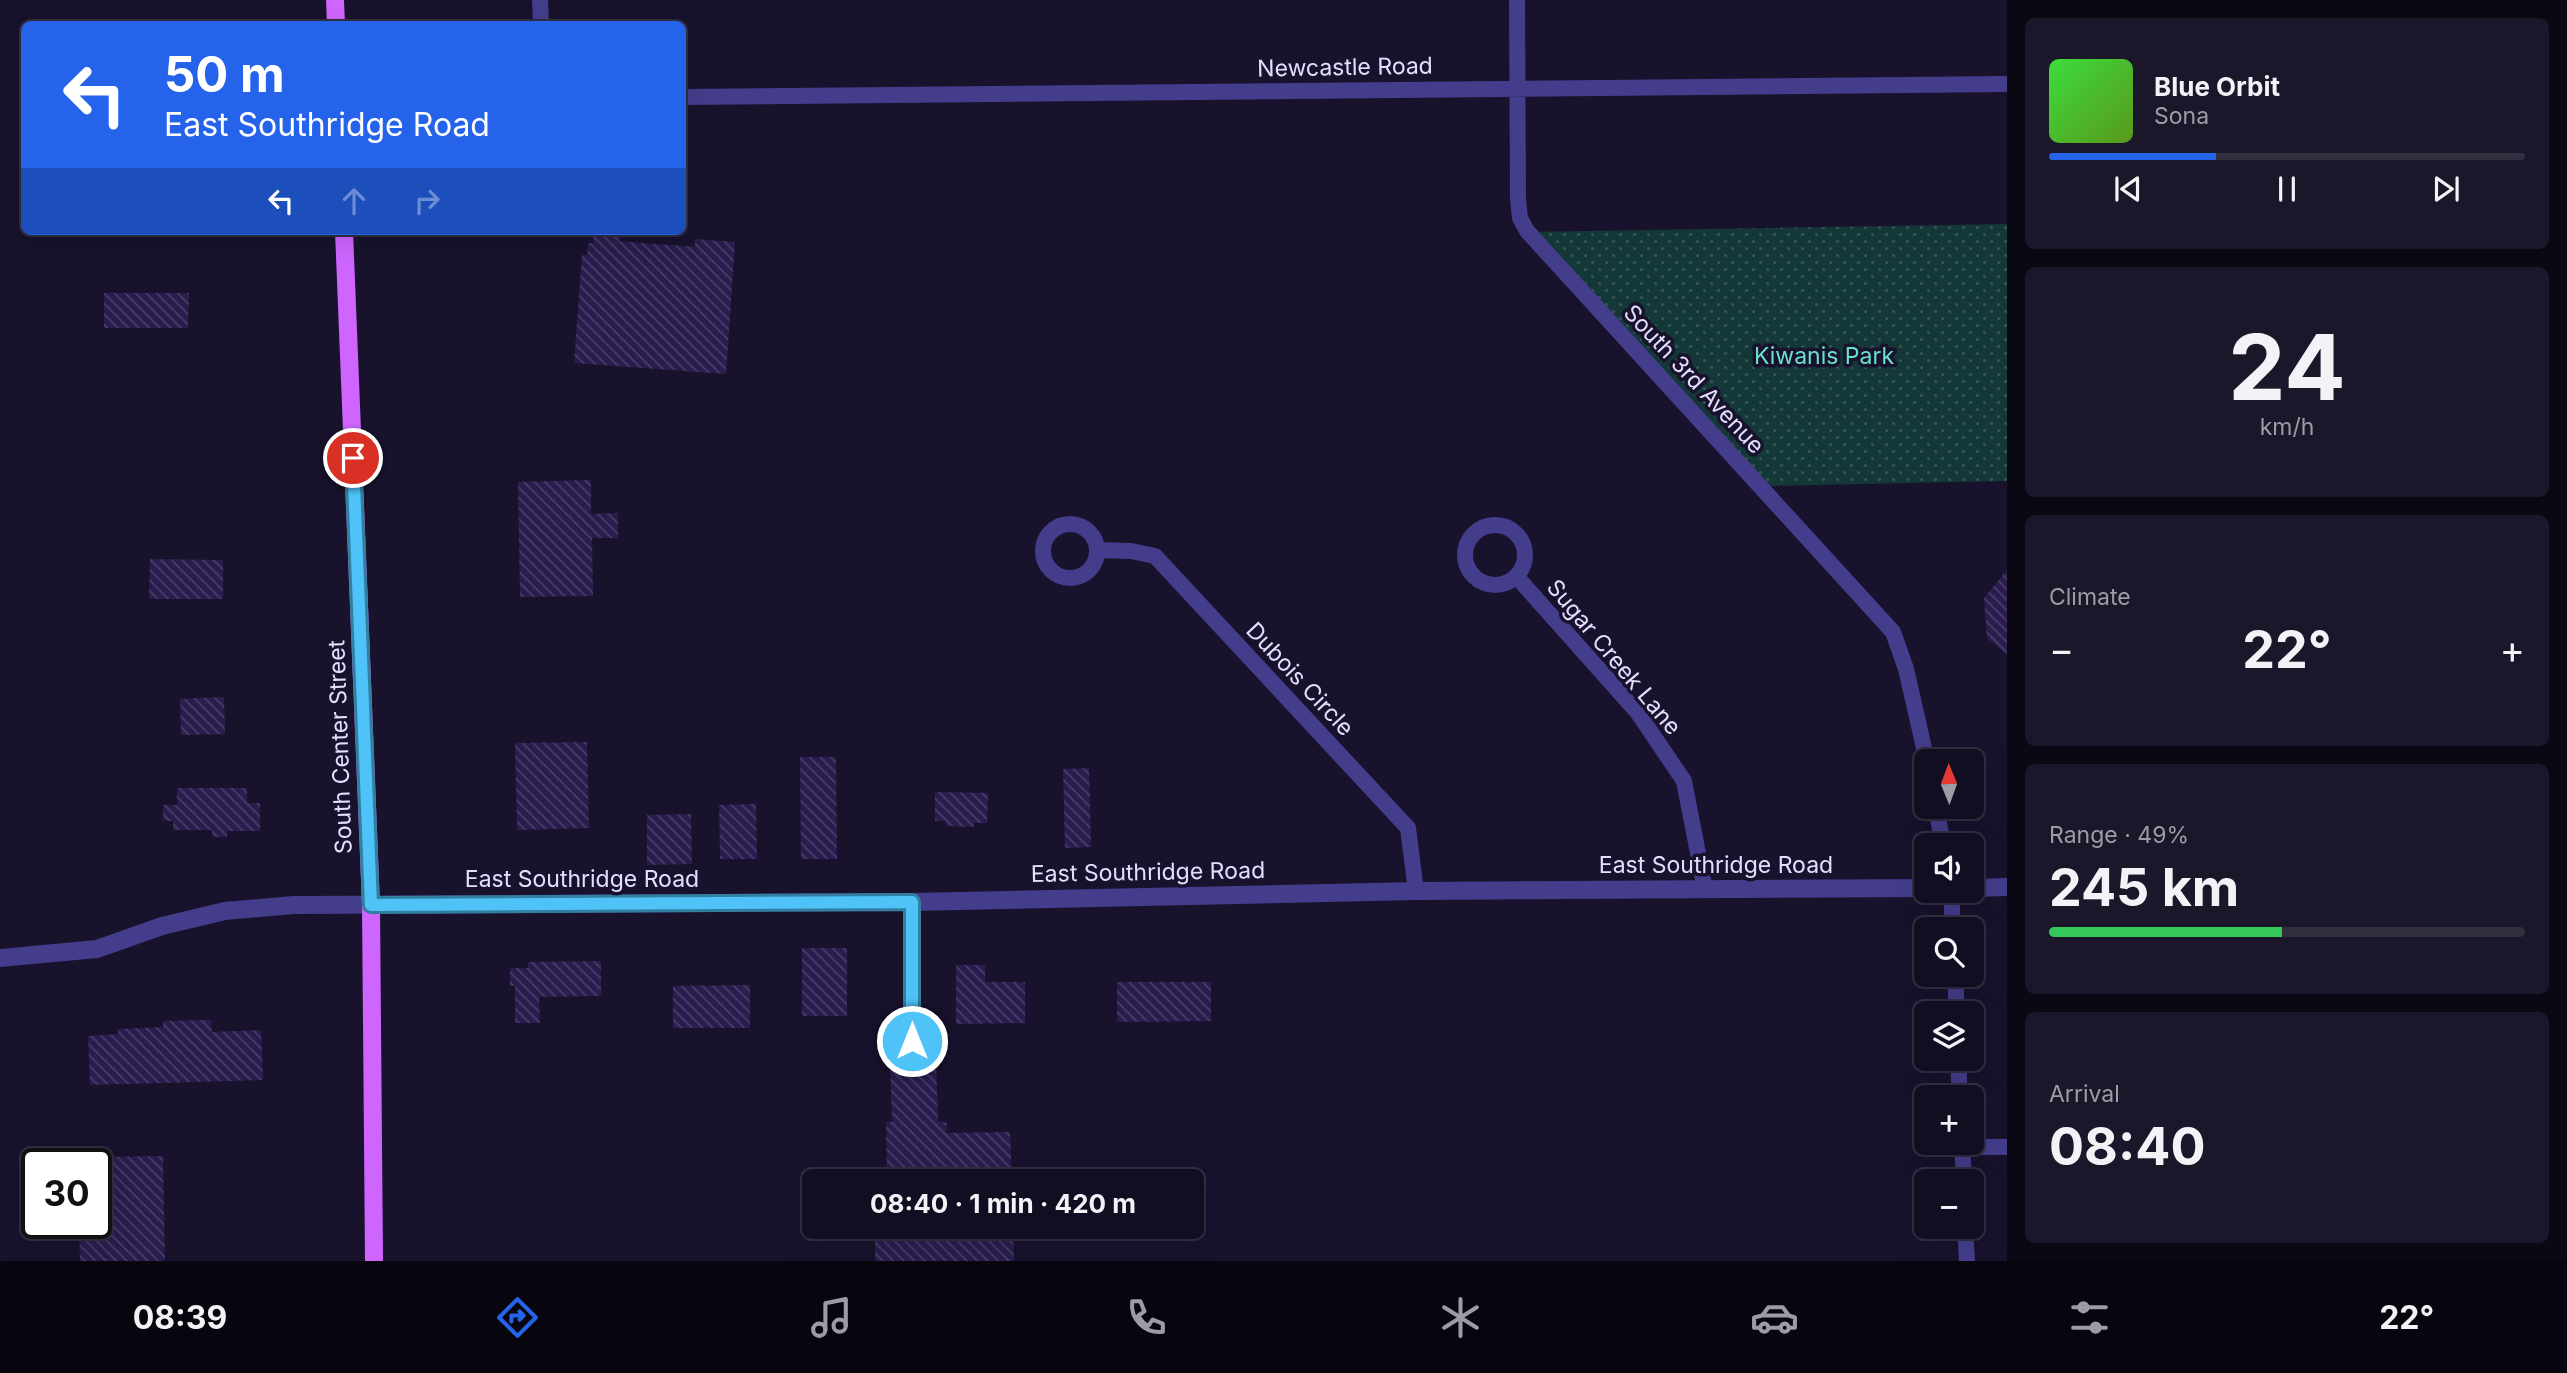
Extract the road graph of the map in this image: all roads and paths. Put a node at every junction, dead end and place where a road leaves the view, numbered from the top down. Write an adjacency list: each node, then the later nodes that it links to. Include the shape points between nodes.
1 (335, 0): 4 (main road)
2 (540, 0): 5 (street)
3 (1517, 0): 7 (street, South 3rd Avenue)
4 (336, 21)
5 (541, 21)
6 (2007, 84): 7 (street, Newcastle Road)
7 (1518, 88): 8 (street, Newcastle Road); 12 (street, South 3rd Avenue, via 1518,199 1527,232 1893,632)
8 (686, 97)
9 (344, 235): 19 (main road, South Center Street)
10 (1097, 550): 17 (street, Dubois Circle, via 1155,556 1408,828)
11 (1516, 576): 16 (street, Sugar Creek Lane, via 1638,713 1684,781)
12 (1924, 749)
13 (2007, 887): 15 (street)
14 (1914, 888): 16 (street, East Southridge Road)
15 (1984, 888)
16 (1705, 889): 17 (street, East Southridge Road)
17 (1416, 891): 18 (street, East Southridge Road)
18 (912, 902): 19 (street, East Southridge Road); 21 (street)
19 (371, 905): 20 (street, East Southridge Road, via 225,911 162,926 97,949); 25 (main road, South Center Street)
20 (0, 958)
21 (912, 1041)
22 (1984, 1146): 23 (street)
23 (2007, 1147)
24 (1966, 1239): 26 (street)
25 (374, 1261)
26 (1967, 1261)

